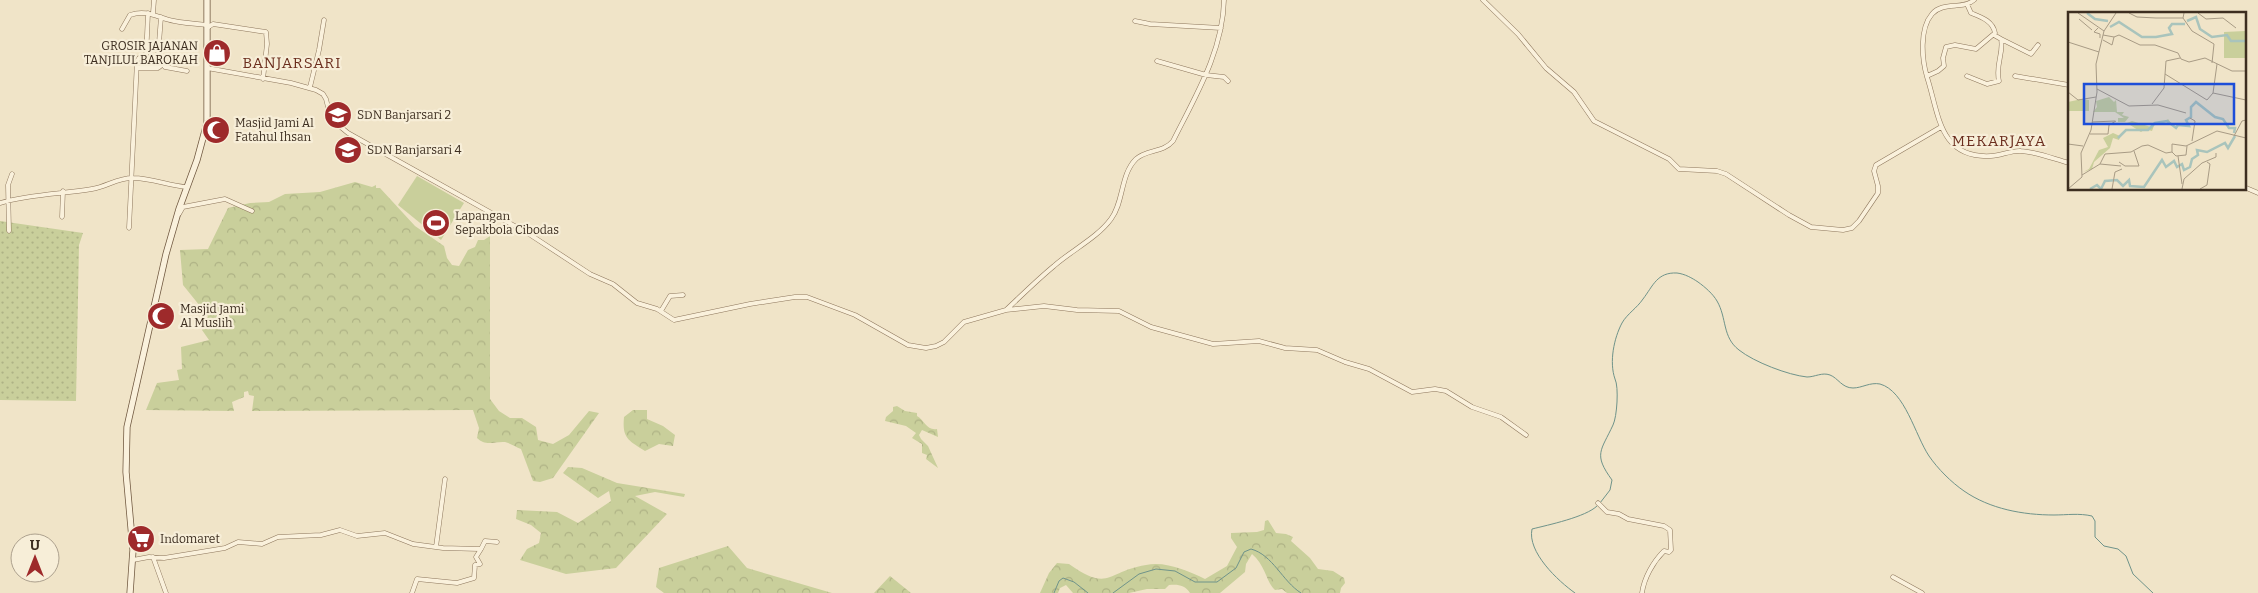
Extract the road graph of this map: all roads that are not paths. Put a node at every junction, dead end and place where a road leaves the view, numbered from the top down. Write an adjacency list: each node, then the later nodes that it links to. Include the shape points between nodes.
1 (154, 0): 8 (street)
2 (207, 0): 12 (main road)
3 (1224, 0): 13 (street)
4 (1483, 0): 33 (street, via 1518,34 1546,68 1574,92 1594,121 1681,169 1721,172 1811,227 1852,228 1878,193 1876,165)
5 (1974, 0): 6 (street)
6 (1967, 4): 15 (street, via 1971,14 1988,21 1994,28); 26 (street, via 1941,8 1930,16 1922,44)
7 (148, 13): 8 (street); 14 (street, via 131,14); 19 (street)
8 (153, 13): 9 (street)
9 (161, 17): 12 (street); 18 (street)
10 (324, 20): 32 (street)
11 (1135, 21): 13 (street)
12 (207, 26): 23 (main road); 29 (street, via 213,24 266,32)
13 (1221, 28): 25 (street)
14 (122, 29)
15 (1994, 35): 16 (street); 26 (street, via 1976,49 1954,45 1946,47 1944,66)
16 (2001, 40): 17 (street, via 2031,54); 27 (street, via 1998,82 1988,84)
17 (2038, 45)
18 (158, 57): 19 (street); 21 (street)
19 (146, 58): 22 (street, via 138,59)
20 (1157, 61): 25 (street)
21 (162, 65): 22 (street); 24 (street)
22 (138, 68): 36 (street)
23 (207, 68): 29 (street); 37 (main road, via 207,123)
24 (187, 71)
25 (1206, 75): 30 (street, via 1224,77); 49 (street, via 1170,145 1147,152 1134,161 1116,210 1107,224 1054,265)
26 (1927, 76): 33 (street)
27 (1966, 76)
28 (2015, 76): 31 (street)
29 (263, 78): 32 (street)
30 (1228, 81)
31 (2068, 85)
32 (310, 87): 50 (street, via 323,94 331,119 348,133 529,234 596,277 608,281 637,304)
33 (1941, 127): 34 (street, via 1954,146 1963,152 1991,156 2020,151)
34 (2068, 163)
35 (12, 174): 41 (street, via 8,181)
36 (132, 178): 37 (street); 39 (street, via 114,180 90,189); 46 (street)
37 (187, 187): 45 (main road)
38 (2246, 188): 40 (street)
39 (63, 191): 41 (street); 44 (street)
40 (2258, 193)
41 (9, 201): 42 (street); 47 (street)
42 (0, 204)
43 (252, 211): 45 (street, via 222,199 183,207)
44 (62, 215)
45 (177, 215): 58 (main road, via 127,427 126,472)
46 (129, 228)
47 (9, 231)
48 (683, 295): 50 (street, via 670,296)
49 (1006, 310): 50 (street, via 964,322 944,342 926,348 908,345 855,316 807,297 750,304 679,320); 51 (street, via 1044,306 1119,311 1151,327 1213,344 1259,341 1285,348 1317,350 1370,369 1412,392 1446,391 1472,407 1501,418)
50 (661, 311)
51 (1526, 435)
52 (446, 479): 55 (street)
53 (1598, 503): 63 (street, via 1602,509 1628,519 1670,530 1671,550 1664,551 1655,563)
54 (497, 542): 56 (street, via 485,541)
55 (436, 547): 56 (street); 57 (street, via 409,543 385,532 357,536 340,530 321,536 278,537 262,544 238,542 225,548)
56 (482, 549): 62 (street, via 476,556 480,564 475,565 474,578 457,583 417,579)
57 (153, 557): 58 (street); 61 (street)
58 (132, 560): 60 (main road)
59 (1893, 577): 64 (street)
60 (130, 593)
61 (166, 593)
62 (412, 593)
63 (1642, 593)
64 (1922, 593)

